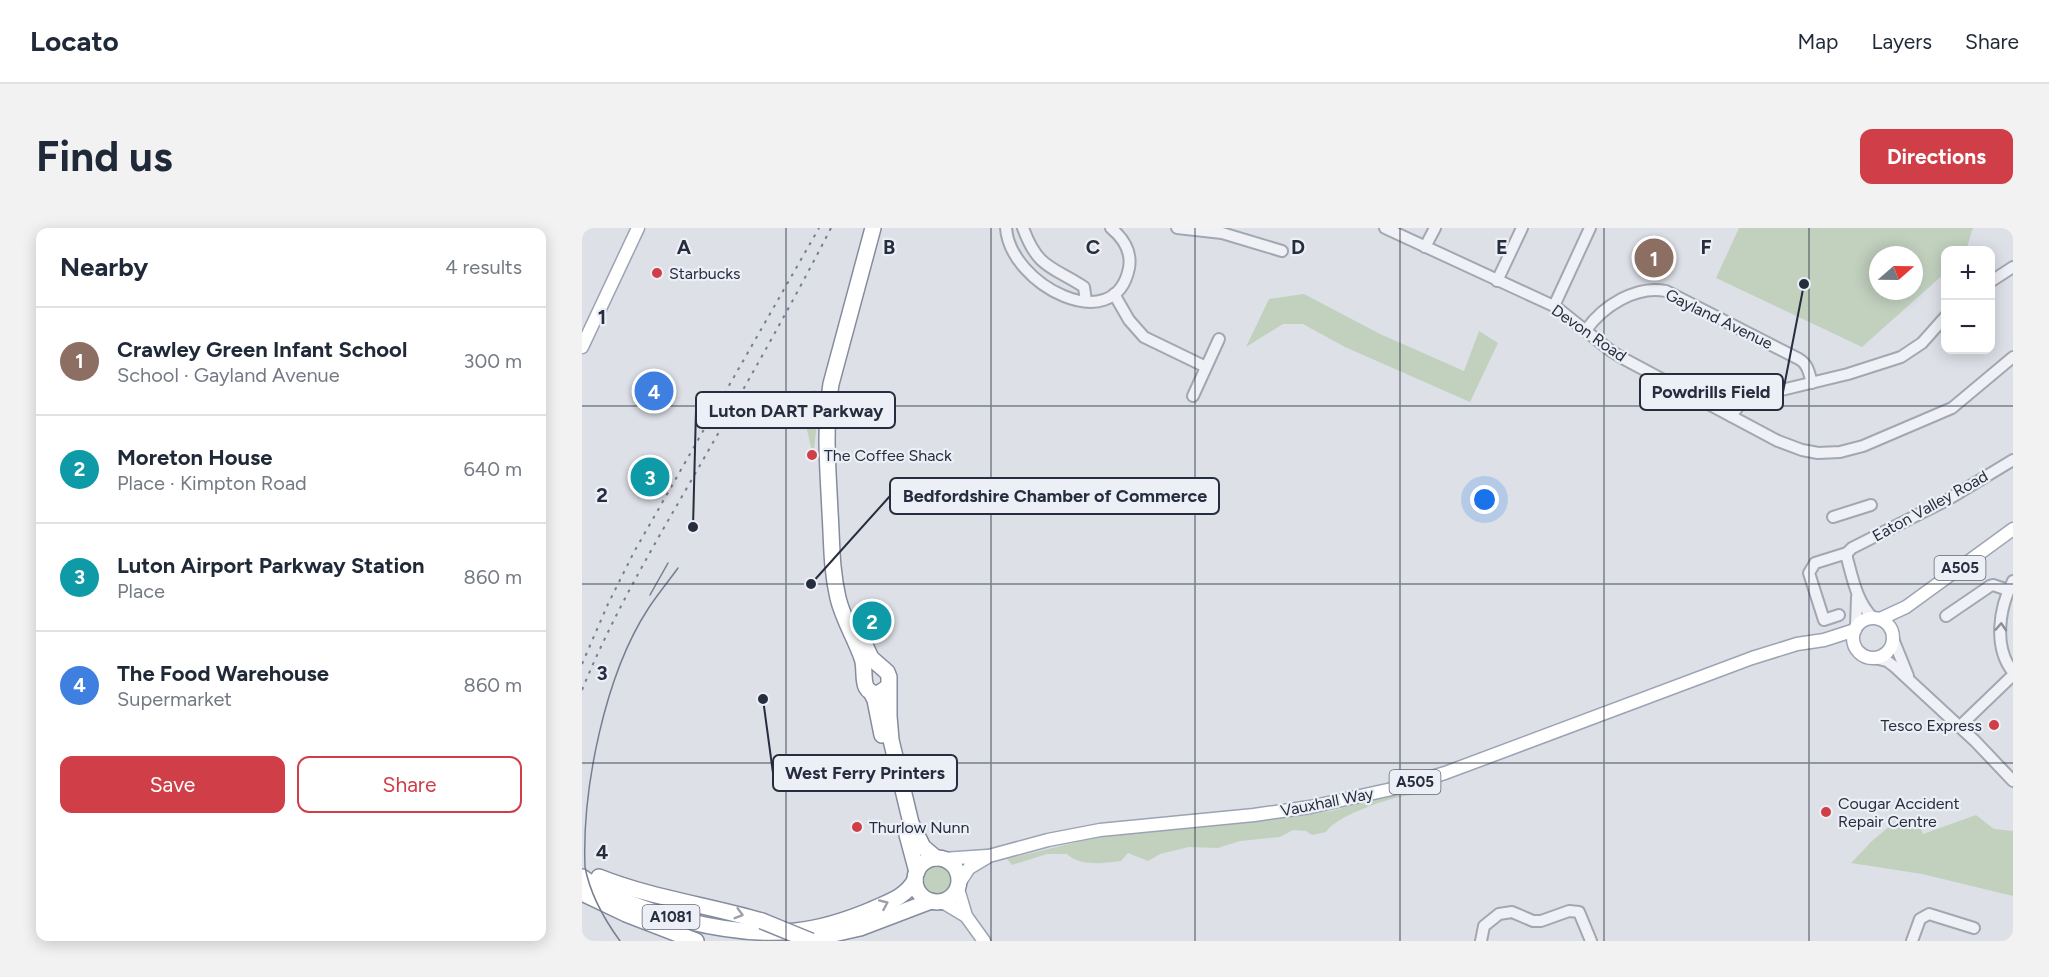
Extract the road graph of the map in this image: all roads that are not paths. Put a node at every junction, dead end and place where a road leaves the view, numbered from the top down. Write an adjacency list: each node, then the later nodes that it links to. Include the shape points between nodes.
1 (638, 228): 24 (main road)
2 (873, 228): 20 (highway)
3 (879, 228): 20 (highway, via 857,310)
4 (1006, 228): 18 (street, via 1014,255 1042,286)
5 (1023, 228): 18 (street, via 1033,250 1048,266 1084,287)
6 (1111, 228): 17 (street, via 1126,244 1130,262 1128,274)
7 (1177, 228): 13 (street, via 1222,233)
8 (1385, 228): 12 (street, Devon Road)
9 (1435, 228): 12 (street)
10 (1522, 228): 16 (street)
11 (1590, 228): 19 (street)
12 (1425, 248): 16 (street, Devon Road)
13 (1282, 251)
14 (2013, 267): 15 (street)
15 (1995, 279)
16 (1497, 281): 19 (street, Devon Road)
17 (1114, 294): 18 (street); 26 (street, via 1144,337)
18 (1086, 301)
19 (1554, 306): 22 (street, Devon Road)
20 (849, 319): 35 (highway, via 826,410 830,542)
21 (1941, 322): 27 (street, via 1922,343 1901,357)
22 (1586, 330): 27 (street, Gayland Avenue, via 1604,312 1628,297 1647,290 1666,291 1799,359 1808,368); 29 (street, Devon Road, via 1618,355)
23 (1219, 339): 26 (street)
24 (582, 348)
25 (2013, 357): 29 (street, Devon Road, via 1952,408 1840,452 1802,450)
26 (1206, 367): 28 (street)
27 (1812, 383): 29 (street, via 1744,399)
28 (1193, 396)
29 (1731, 416)
30 (2013, 460): 34 (street, Eaton Valley Road)
31 (1870, 505): 32 (street)
32 (1833, 517)
33 (2013, 529): 38 (main road, A505)
34 (1847, 553): 37 (street); 39 (street, Eaton Valley Road, via 1815,563 1809,573 1824,620)
35 (836, 586): 47 (highway, via 845,597 871,658); 48 (highway)
36 (2011, 586): 40 (street, via 1990,586); 49 (street, one-way to 36, via 2001,641 2001,620)
37 (1857, 597): 41 (street); 42 (street)
38 (1906, 607): 41 (main road, A505); 43 (main road, A505, via 1897,619)
39 (1839, 615)
40 (1946, 616)
41 (1877, 619): 42 (main road, via 1867,619); 43 (main road, via 1887,624)
42 (1855, 628): 44 (main road, Vauxhall Way / A505); 45 (main road, via 1853,641)
43 (1893, 636): 46 (main road, via 1890,649); 50 (street)
44 (1824, 640): 45 (main road, Vauxhall Way / A505); 55 (main road, Vauxhall Way / A505, via 1762,654 1444,773 1351,800 1078,833)
45 (1858, 652): 46 (main road)
46 (1874, 658): 50 (street, via 1887,661)
47 (880, 668): 48 (highway, via 871,668); 51 (highway, via 888,675)
48 (865, 674): 52 (highway, via 864,685)
49 (2013, 674): 53 (street)
50 (1911, 681): 53 (street)
51 (888, 687): 52 (highway, via 878,694); 56 (highway, via 891,740 911,823 922,847)
52 (871, 692): 58 (highway)
53 (1959, 727): 54 (street)
54 (2013, 781)
55 (989, 856): 56 (main road, Vauxhall Way / A505); 60 (main road, Vauxhall Way / A505, via 969,868)
56 (939, 858): 58 (highway, via 924,862); 60 (highway, via 949,861 957,870)
57 (582, 871): 69 (highway, A1081, one-way to 69, bridge, via 659,898 762,921)
58 (916, 876): 59 (highway, A1081, one-way to 58, via 618,897 666,915 713,926 767,932 794,931 849,919 898,897); 62 (highway, via 919,893)
59 (582, 877)
60 (959, 885): 62 (highway, via 950,898); 63 (main road)
61 (582, 893): 64 (highway, A1081)
62 (935, 902): 63 (main road); 68 (highway, via 842,932)
63 (966, 916): 70 (main road)
64 (662, 927): 66 (highway, A1081); 67 (highway, A1081)
65 (1974, 928): 73 (street, via 1929,914 1920,919)
66 (696, 941)
67 (764, 941)
68 (775, 941)
69 (811, 941)
70 (984, 941)
71 (1481, 941): 72 (street, via 1484,926 1499,914 1512,912 1541,921 1569,911 1579,912)
72 (1591, 941)
73 (1912, 941)

